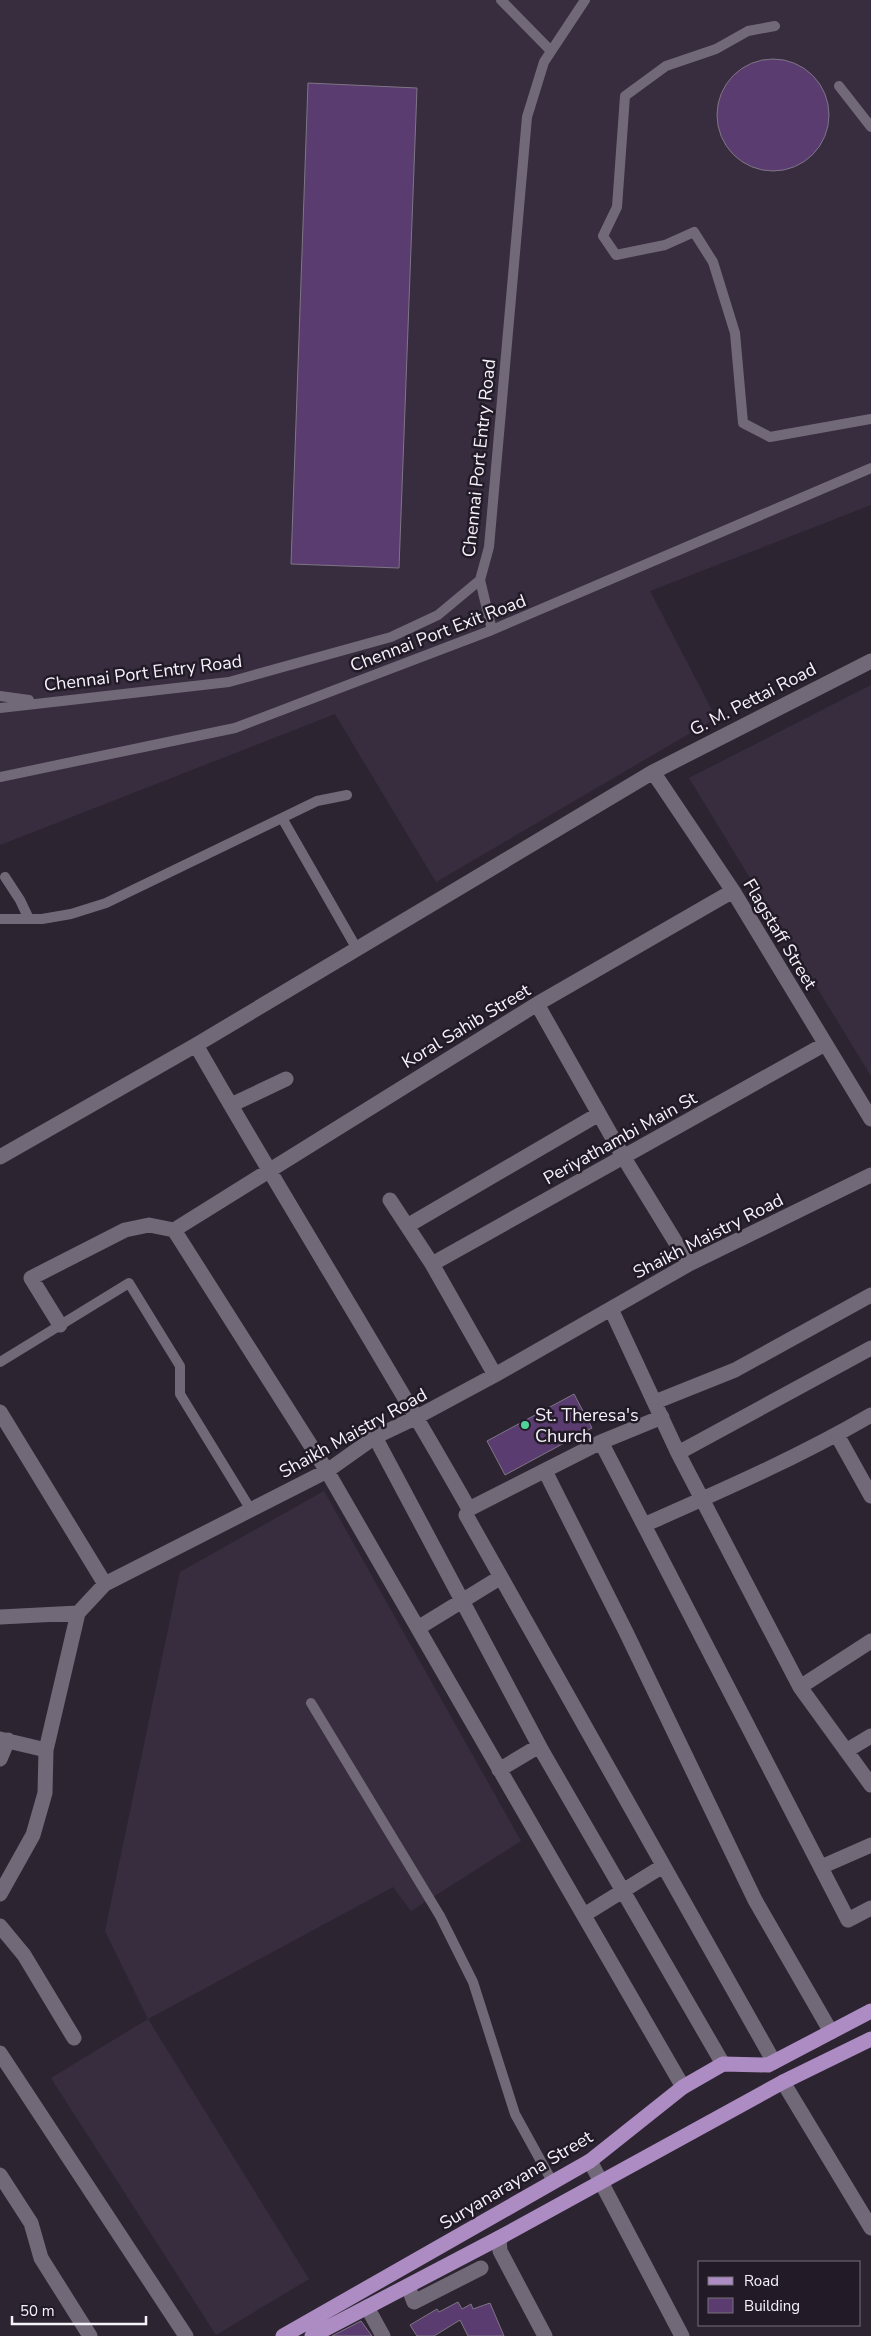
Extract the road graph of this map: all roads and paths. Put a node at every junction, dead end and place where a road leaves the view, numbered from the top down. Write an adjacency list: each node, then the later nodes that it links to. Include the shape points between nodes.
1 (501, 0): 4 (lane)
2 (585, 0): 4 (lane, Chennai Port Entry Road)
3 (775, 26): 7 (lane, via 748,31 716,49 666,66 625,96 617,207 603,236 616,255 666,245 694,232 713,262 735,333 743,423 770,437)
4 (551, 51): 9 (lane, Chennai Port Entry Road, via 544,62 527,117 489,547)
5 (839, 86): 6 (lane)
6 (871, 127)
7 (871, 419)
8 (871, 468): 10 (lane, Chennai Port Exit Road)
9 (480, 580): 10 (lane); 13 (lane, Chennai Port Entry Road, via 438,615 391,637 230,682)
10 (492, 630): 16 (lane, Chennai Port Exit Road, via 235,728)
11 (871, 661): 15 (street, G. M. Pettai Road)
12 (0, 696): 13 (lane)
13 (42, 702): 14 (lane, Chennai Port Entry Road)
14 (0, 708)
15 (653, 772): 20 (street, Flagstaff Street); 23 (street, G. M. Pettai Road)
16 (0, 777)
17 (347, 795): 18 (lane, via 317,800)
18 (282, 818): 22 (lane, via 106,903 70,914); 23 (lane)
19 (4, 877): 22 (lane)
20 (733, 891): 24 (street, Koral Sahib Street); 25 (street, Flagstaff Street)
21 (0, 919): 22 (lane)
22 (29, 919)
23 (357, 949): 26 (street, G. M. Pettai Road)
24 (537, 1004): 29 (street); 33 (street, Koral Sahib Street)
25 (825, 1044): 30 (street, Flagstaff Street); 32 (street, Periyathambi Main St)
26 (196, 1045): 28 (street); 31 (street, G. M. Pettai Road)
27 (286, 1079): 28 (street)
28 (231, 1105): 33 (street)
29 (599, 1114): 32 (street); 36 (street)
30 (871, 1119)
31 (0, 1157)
32 (624, 1158): 38 (street, Periyathambi Main St); 39 (street)
33 (268, 1170): 37 (street, Koral Sahib Street); 50 (street)
34 (871, 1175): 39 (street, Shaikh Maistry Road)
35 (390, 1200): 36 (street)
36 (407, 1226): 38 (street)
37 (174, 1230): 42 (street, via 160,1225 125,1230 32,1278); 55 (street)
38 (432, 1264): 45 (street)
39 (689, 1264): 41 (street, Shaikh Maistry Road)
40 (871, 1295): 46 (street, via 735,1370)
41 (611, 1309): 45 (street, Shaikh Maistry Road); 46 (street)
42 (60, 1325): 44 (lane); 60 (lane, via 129,1283 180,1366 180,1394)
43 (871, 1348): 54 (street)
44 (0, 1362)
45 (495, 1375): 50 (street, Shaikh Maistry Road)
46 (655, 1402): 49 (street)
47 (0, 1412): 63 (street)
48 (871, 1414): 51 (street)
49 (662, 1417): 53 (street); 54 (street)
50 (417, 1418): 52 (street, Shaikh Maistry Road); 59 (street)
51 (837, 1435): 57 (street); 58 (street)
52 (375, 1437): 55 (street, Shaikh Maistry Road); 64 (street)
53 (601, 1442): 56 (street); 61 (street)
54 (678, 1453): 58 (street)
55 (327, 1471): 60 (street, Shaikh Maistry Road); 67 (street)
56 (545, 1471): 59 (street); 88 (street, via 755,1900)
57 (871, 1496)
58 (703, 1499): 61 (street); 69 (street)
59 (469, 1509): 62 (street, via 466,1515)
60 (251, 1510): 63 (street, Shaikh Maistry Road)
61 (644, 1524): 81 (street)
62 (501, 1577): 64 (street); 80 (street)
63 (105, 1584): 65 (street, Shaikh Maistry Road)
64 (462, 1601): 67 (street); 73 (street)
65 (78, 1613): 66 (street); 74 (street, Shaikh Maistry Road)
66 (0, 1617)
67 (418, 1628): 77 (street)
68 (871, 1642): 69 (street)
69 (800, 1687): 75 (street)
70 (311, 1703): 99 (lane, via 440,1916 473,1982 516,2114)
71 (871, 1736): 75 (street)
72 (4, 1739): 74 (street); 76 (street)
73 (539, 1746): 77 (street); 82 (street)
74 (46, 1750): 83 (street, Shaikh Maistry Road, via 45,1793 33,1835)
75 (846, 1751): 78 (street)
76 (0, 1760)
77 (500, 1770): 85 (street)
78 (871, 1785)
79 (871, 1845): 81 (street)
80 (663, 1866): 82 (street); 92 (street)
81 (821, 1867): 84 (street, via 848,1920)
82 (623, 1891): 85 (street); 93 (street)
83 (0, 1894)
84 (871, 1908)
85 (584, 1915): 95 (street)
86 (0, 1926): 89 (street, via 24,1955)
87 (871, 2011): 88 (main road)
88 (831, 2032): 92 (main road)
89 (74, 2038)
90 (871, 2039): 94 (main road)
91 (0, 2053): 106 (street)
92 (774, 2062): 93 (main road, via 768,2065)
93 (723, 2064): 95 (main road, Suryanarayana Street)
94 (782, 2082): 98 (main road); 100 (street)
95 (683, 2087): 96 (main road, Suryanarayana Street)
96 (590, 2161): 98 (street); 99 (main road, Suryanarayana Street)
97 (0, 2174): 105 (street, via 31,2223 41,2258)
98 (599, 2181): 101 (main road); 111 (street)
99 (553, 2183): 107 (main road, Suryanarayana Street)
100 (871, 2228)
101 (499, 2238): 103 (main road); 110 (street, via 500,2251)
102 (481, 2268): 103 (street, via 414,2302)
103 (408, 2286): 104 (main road)
104 (367, 2307): 108 (main road); 109 (street)
105 (90, 2336)
106 (186, 2336)
107 (283, 2336)
108 (312, 2336)
109 (383, 2336)
110 (545, 2336)
111 (682, 2336)

